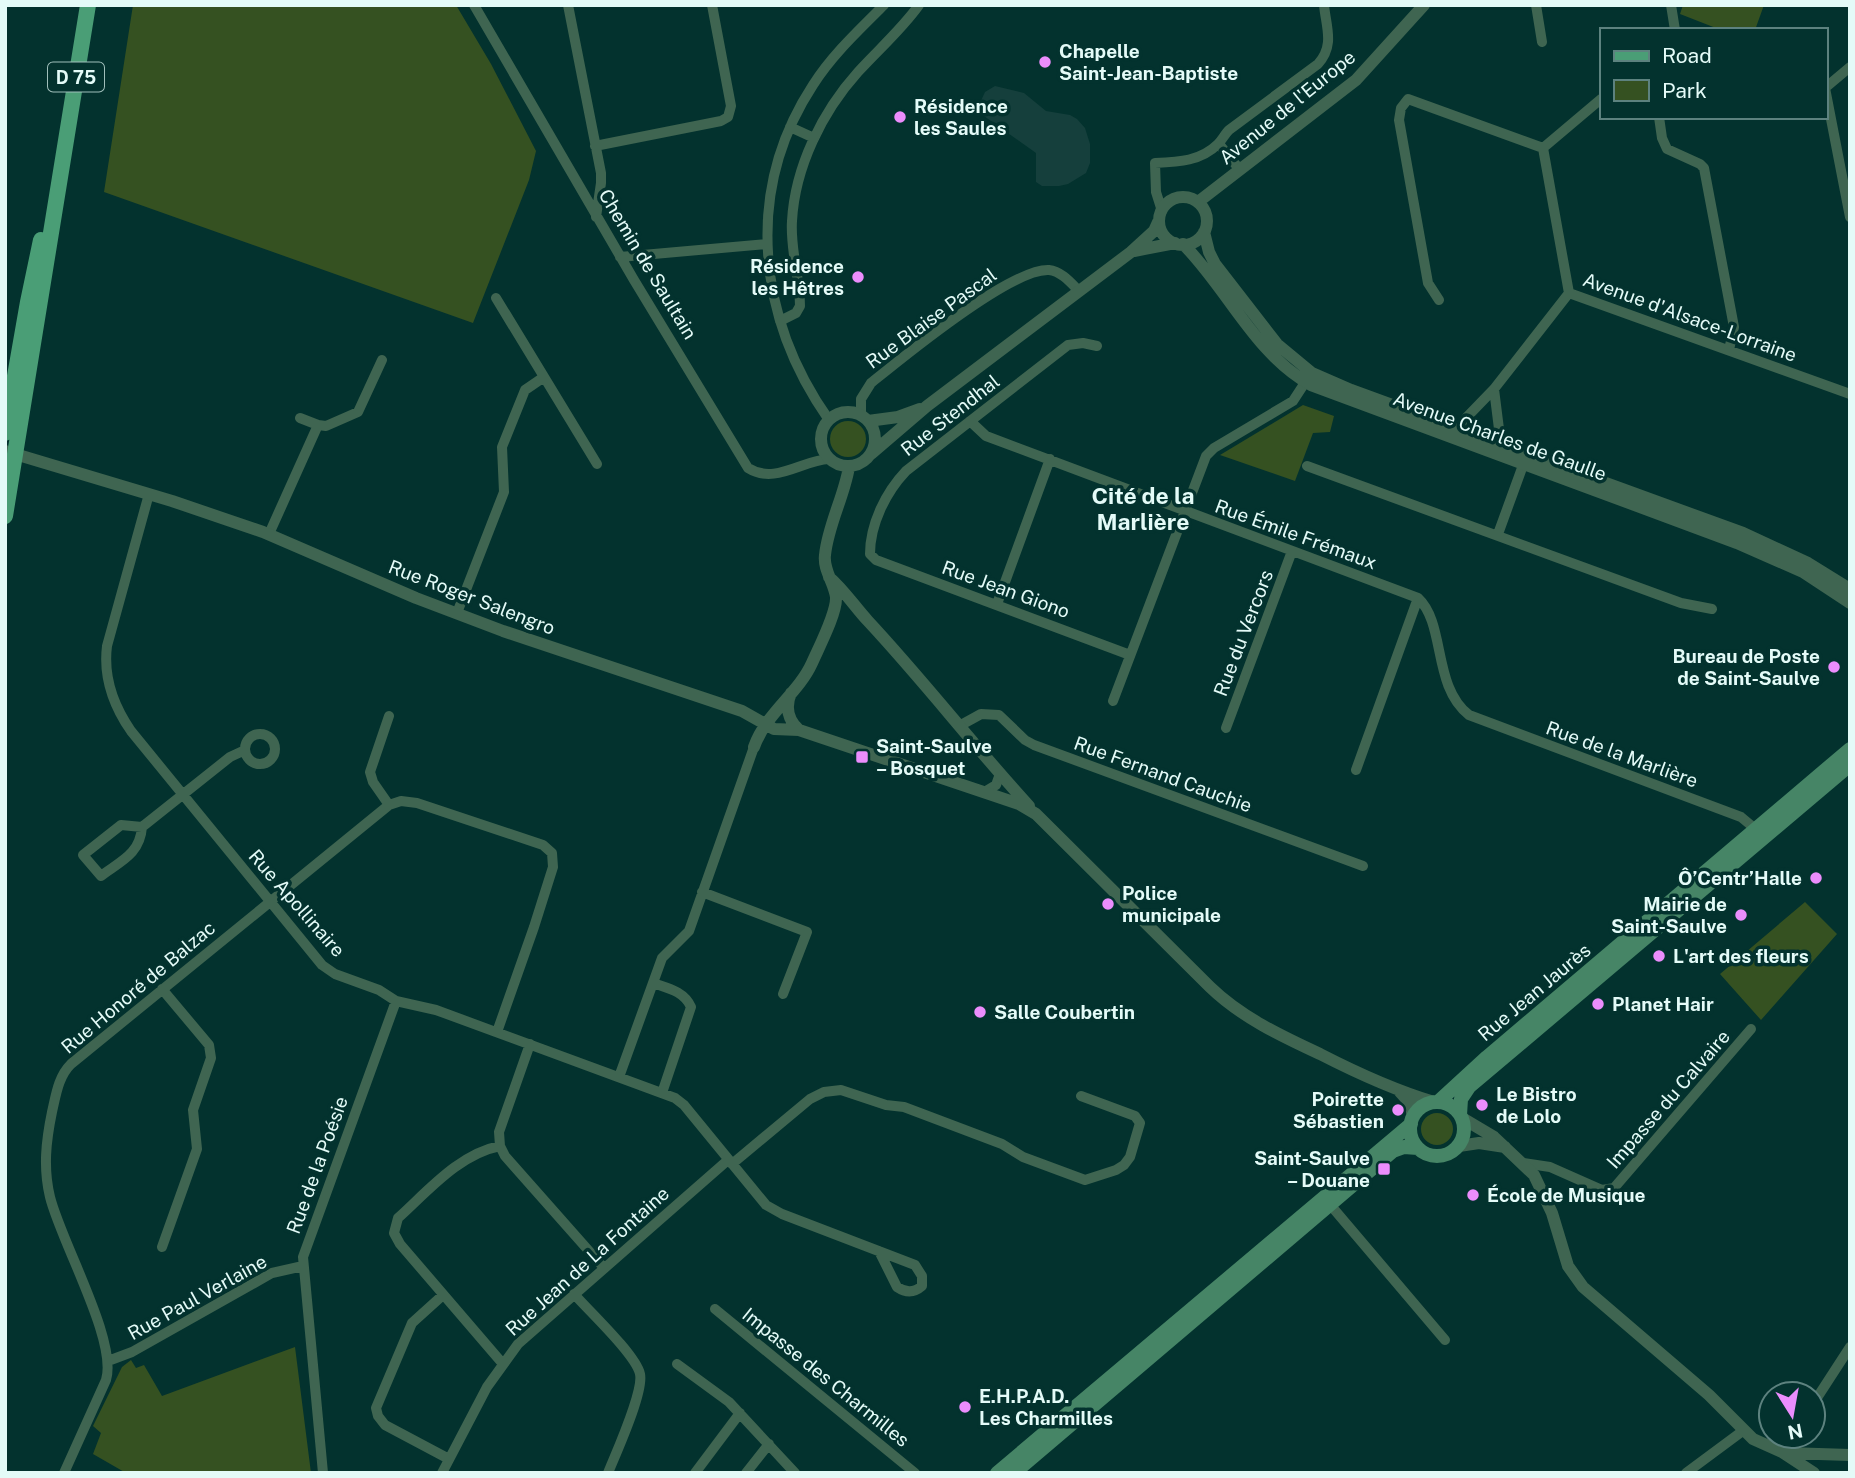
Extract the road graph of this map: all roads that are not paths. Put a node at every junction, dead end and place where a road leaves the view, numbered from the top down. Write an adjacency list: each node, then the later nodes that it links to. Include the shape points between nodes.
1 (88, 5): 23 (main road, D 75)
2 (474, 5): 26 (street, Chemin de Saultain)
3 (568, 5): 21 (street)
4 (712, 5): 21 (street, via 731,106 728,117)
5 (884, 5): 18 (street, via 821,73)
6 (919, 5): 19 (street, via 846,86)
7 (1324, 5): 20 (street, via 1329,34 1327,51 1318,64 1228,130)
8 (1424, 5): 24 (street, Avenue de l'Europe, via 1356,79)
9 (1536, 5): 12 (street)
10 (1671, 5): 11 (street)
11 (1675, 28)
12 (1542, 42)
13 (1850, 67): 14 (street)
14 (1827, 86)
15 (1827, 98): 28 (street)
16 (1600, 100): 22 (street)
17 (1659, 119): 40 (street, via 1667,149 1704,169 1734,323)
18 (790, 127): 19 (street); 30 (street, via 770,201)
19 (814, 138): 38 (street, via 792,220 800,306)
20 (1219, 144): 24 (street); 27 (street, via 1194,159 1156,163)
21 (595, 146): 26 (street, via 601,183)
22 (1543, 148): 35 (street, Avenue d'Alsace-Lorraine); 37 (street, via 1408,99 1401,108 1399,120 1428,283)
23 (63, 149): 52 (main road, D 75, via 30,290); 55 (main road, D 75, via 59,195)
24 (1240, 170): 25 (street, Avenue de l'Europe)
25 (1198, 202): 27 (street, via 1179,197 1170,201); 29 (street, via 1207,215)
26 (596, 216): 33 (street, Chemin de Saultain)
27 (1161, 216): 31 (street, via 1164,234); 32 (street, via 1154,231)
28 (1850, 217)
29 (1204, 232): 31 (street, via 1194,242); 43 (street, Avenue Charles de Gaulle, via 1215,264 1258,322)
30 (766, 244): 33 (street); 38 (street)
31 (1179, 244): 32 (street); 43 (street, Avenue Charles de Gaulle, via 1204,267 1265,348 1290,372)
32 (1130, 252): 34 (street)
33 (620, 257): 57 (street, Chemin de Saultain, via 748,468 773,473)
34 (1079, 291): 46 (street); 48 (street, Rue Blaise Pascal, via 1051,270 1026,275 1000,288 871,383 861,399)
35 (1569, 293): 40 (street, Avenue d'Alsace-Lorraine); 44 (street)
36 (496, 298): 42 (street)
37 (1439, 300)
38 (780, 321): 49 (street, via 804,381)
39 (1097, 346): 50 (street, Rue Stendhal, via 1068,345)
40 (1729, 350): 45 (street, Avenue d'Alsace-Lorraine)
41 (382, 360): 51 (street, via 358,412)
42 (544, 377): 60 (street); 78 (street, via 525,390 502,447 504,492)
43 (1309, 378): 53 (street, Avenue Charles de Gaulle, via 1325,392); 64 (street, via 1293,401 1210,450)
44 (1493, 389): 53 (street); 54 (street, via 1500,431)
45 (1850, 394)
46 (927, 406): 48 (street, via 898,417); 56 (street)
47 (300, 418): 51 (street)
48 (864, 418): 49 (street, via 844,413); 56 (street, via 875,437)
49 (830, 420): 57 (street, via 821,441)
50 (970, 421): 58 (street, Rue Émile Frémaux, via 986,436); 69 (street, Rue Stendhal, via 890,489 880,510)
51 (318, 425): 66 (street)
52 (5, 433)
53 (1455, 434): 54 (street, Avenue Charles de Gaulle)
54 (1497, 449): 59 (street, Avenue Charles de Gaulle)
55 (10, 453): 63 (street, Rue Roger Salengro); 65 (main road, D 75)
56 (871, 454): 62 (street)
57 (829, 459): 62 (street)
58 (1050, 459): 64 (street, Rue Émile Frémaux); 74 (street)
59 (1525, 460): 67 (street); 71 (street, Avenue Charles de Gaulle, via 1743,533 1808,563); 73 (street, Avenue Charles de Gaulle, via 1782,562)
60 (597, 464)
61 (1307, 466): 67 (street)
62 (849, 467): 70 (street, via 825,551)
63 (149, 494): 66 (street, Rue Roger Salengro); 95 (street, Rue Apollinaire, via 107,646 106,669 119,712)
64 (1185, 511): 68 (street, Rue Émile Frémaux); 79 (street)
65 (5, 516)
66 (270, 534): 78 (street, Rue Roger Salengro)
67 (1498, 534): 76 (street, via 1681,603)
68 (1292, 551): 72 (street, Rue Émile Frémaux); 85 (street, Rue du Vercors)
69 (871, 556): 74 (street, Rue Jean Giono)
70 (829, 577): 75 (street); 77 (street, via 836,597)
71 (1850, 589)
72 (1418, 598): 92 (street); 99 (street, Rue de la Marlière, via 1429,615 1449,689 1462,710 1741,817)
73 (1850, 603)
74 (997, 604): 79 (street, Rue Jean Giono)
75 (856, 608): 77 (street, via 845,604); 84 (street)
76 (1712, 608)
77 (834, 610): 80 (street, via 810,667)
78 (457, 613): 83 (street, Rue Roger Salengro, via 734,708)
79 (1130, 655): 81 (street)
80 (791, 692): 83 (street); 87 (street, via 788,709)
81 (1113, 701)
82 (389, 716): 96 (street, via 370,772)
83 (764, 725): 86 (street, Rue Roger Salengro); 88 (street)
84 (961, 725): 93 (street); 100 (street, Rue Fernand Cauchie, via 981,714 999,715 1034,745)
85 (1226, 728)
86 (784, 730): 87 (street, Rue Roger Salengro); 88 (street)
87 (799, 730): 94 (street)
88 (754, 747): 101 (street)
89 (1850, 749): 99 (main road, Rue Jean Jaurès)
90 (244, 750): 95 (street)
91 (1850, 765): 99 (main road, Rue Jean Jaurès)
92 (1356, 769)
93 (1000, 774): 94 (street, via 998,783); 97 (street)
94 (986, 791): 97 (street)
95 (184, 794): 98 (street); 102 (street, Rue Apollinaire)
96 (388, 805): 102 (street, Rue Honoré de Balzac); 108 (street, via 417,803 543,845 552,853 553,867)
97 (1036, 814): 111 (street, via 1230,1004 1276,1033)
98 (142, 827): 98 (street, via 121,825 83,855 101,876 136,849)
99 (1760, 833): 114 (main road, Rue Jean Jaurès); 115 (main road, Rue Jean Jaurès, via 1469,1087 1461,1098)
100 (1363, 866)
101 (702, 892): 103 (street, via 688,931 665,954); 105 (street, via 807,932)
102 (270, 901): 104 (street, Rue Honoré de Balzac); 106 (street, Rue Apollinaire, via 326,968)
103 (653, 983): 110 (street); 112 (street, via 679,993 691,1007)
104 (162, 989): 124 (street, via 212,1054 193,1110 197,1149); 133 (street, Rue Honoré de Balzac, via 66,1069 58,1085 47,1140 52,1206 97,1320)
105 (783, 994)
106 (396, 1001): 108 (street, Rue Apollinaire, via 422,1005); 126 (street, Rue de la Poésie, via 307,1242)
107 (1751, 1029): 122 (street, Impasse du Calvaire, via 1609,1190 1549,1167)
108 (497, 1032): 109 (street, Rue Apollinaire)
109 (530, 1044): 110 (street, Rue Apollinaire); 117 (street, via 499,1132)
110 (619, 1077): 112 (street, Rue Apollinaire)
111 (1397, 1090): 114 (street); 116 (street, via 1408,1101)
112 (662, 1093): 121 (street, Rue Apollinaire, via 684,1105)
113 (1081, 1096): 121 (street, Rue Jean de La Fontaine, via 1135,1116 1140,1124 1124,1165 1084,1180 909,1109 841,1090 810,1099)
114 (1436, 1102): 115 (main road, via 1451,1106); 116 (main road, via 1422,1107)
115 (1461, 1117): 118 (main road, via 1464,1134); 119 (street)
116 (1412, 1121): 120 (main road, via 1411,1137); 123 (main road)
117 (500, 1146): 127 (street); 129 (street, via 466,1159 396,1221 397,1241)
118 (1458, 1146): 119 (street); 120 (main road, via 1439,1156)
119 (1505, 1147): 122 (street)
120 (1418, 1149): 123 (main road, via 1393,1151)
121 (730, 1162): 125 (street, Rue Apollinaire, via 770,1208); 127 (street, Rue Jean de La Fontaine)
122 (1523, 1163): 138 (street, via 1542,1190 1578,1282)
123 (1327, 1200): 131 (street); 151 (main road); 152 (main road)
124 (162, 1247)
125 (879, 1251)
126 (303, 1266): 133 (street, Rue Paul Verlaine, via 272,1273 132,1353); 144 (street, Rue de la Poésie)
127 (604, 1268): 128 (street, Rue Jean de La Fontaine)
128 (574, 1294): 134 (street, Rue Jean de La Fontaine); 146 (street, via 640,1373 639,1392)
129 (443, 1295): 134 (street); 142 (street, via 412,1323 376,1408 385,1425)
130 (715, 1309): 150 (street, Impasse des Charmilles)
131 (1445, 1340)
132 (1850, 1347): 136 (street)
133 (108, 1361): 143 (street, Rue Honoré de Balzac, via 106,1380)
134 (503, 1364): 142 (street, Rue Jean de La Fontaine)
135 (677, 1364): 137 (street)
136 (1827, 1382)
137 (740, 1413): 139 (street); 147 (street)
138 (1744, 1430): 140 (street); 153 (street)
139 (769, 1444): 148 (street); 149 (street)
140 (1782, 1452): 141 (street); 154 (street)
141 (1850, 1455)
142 (449, 1459): 145 (street, Rue Jean de La Fontaine)
143 (64, 1473)
144 (323, 1473)
145 (442, 1473)
146 (608, 1473)
147 (695, 1473)
148 (746, 1473)
149 (795, 1473)
150 (915, 1473)
151 (997, 1473)
152 (1014, 1473)
153 (1686, 1473)
154 (1814, 1473)

